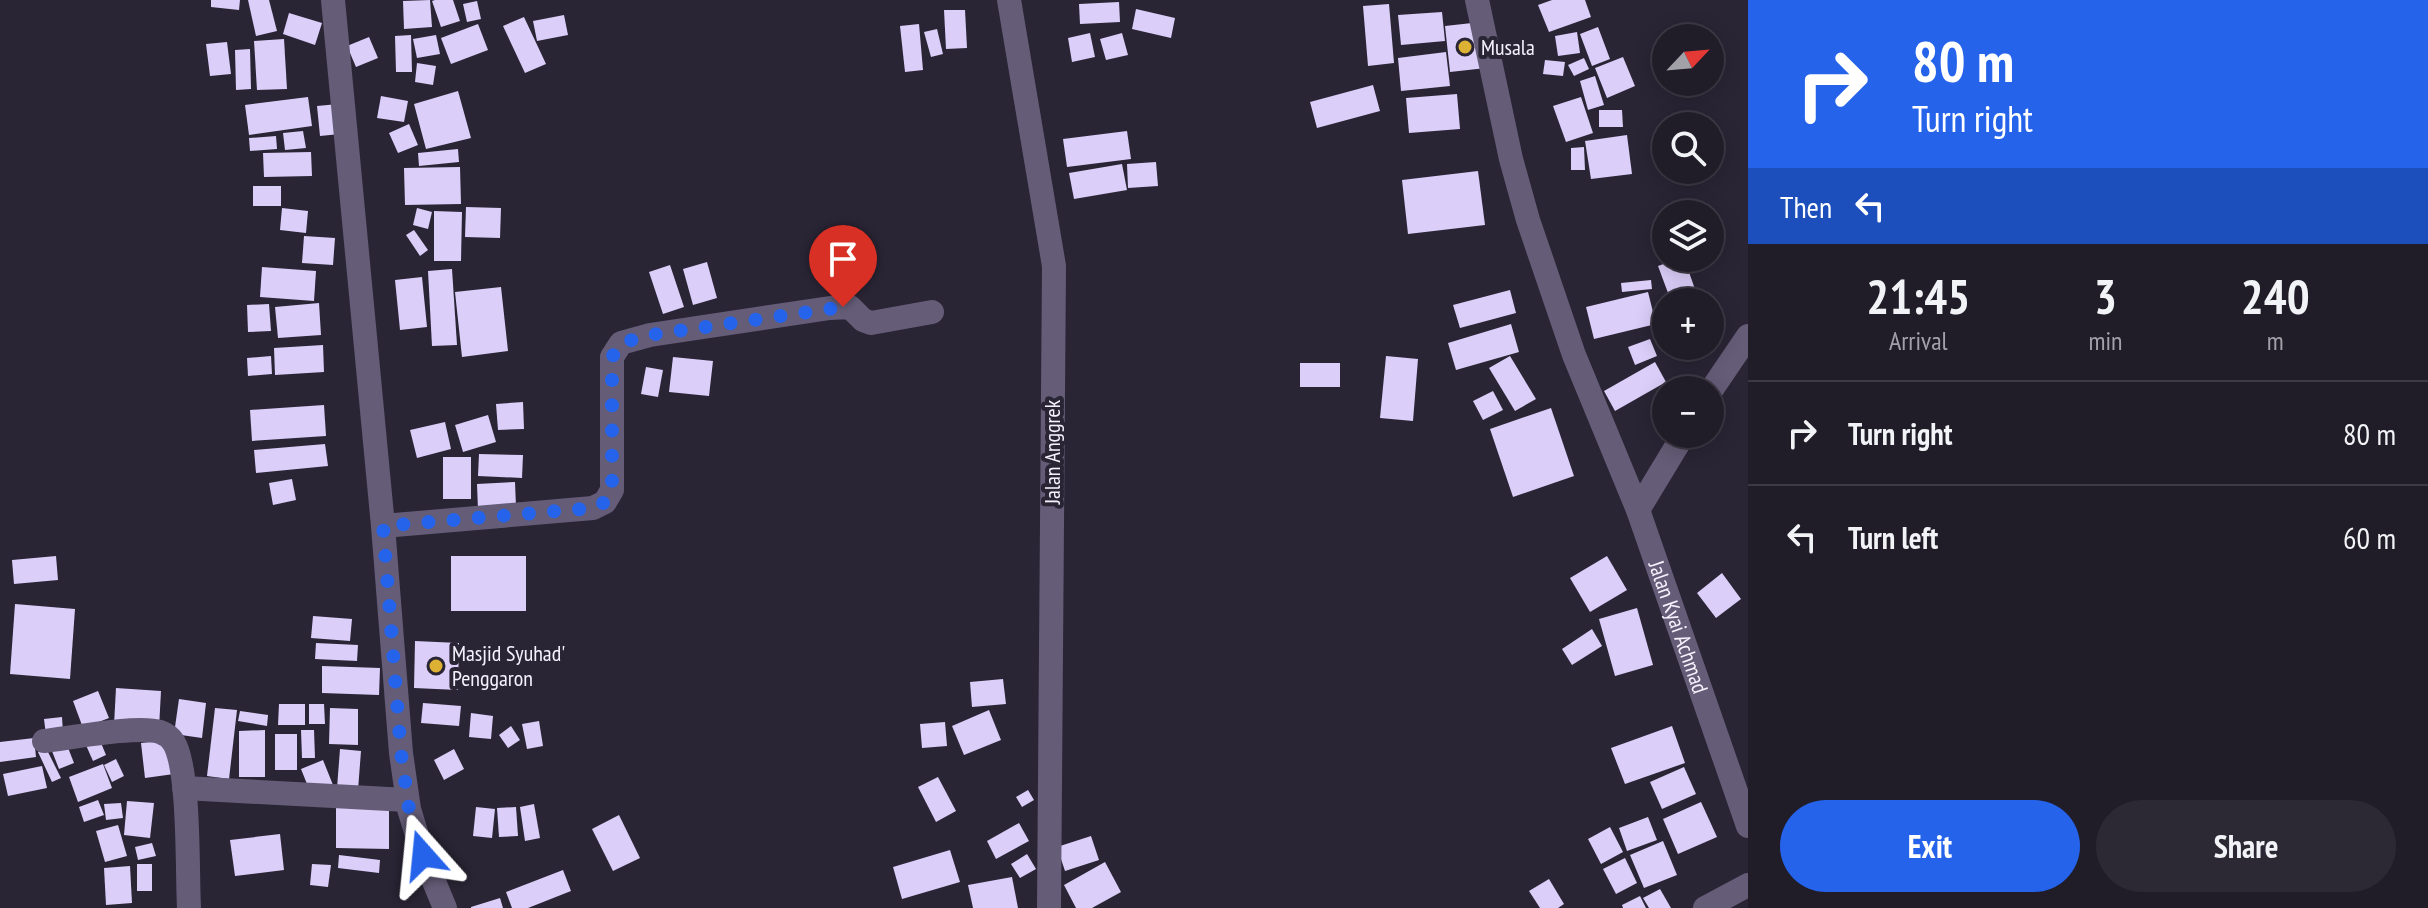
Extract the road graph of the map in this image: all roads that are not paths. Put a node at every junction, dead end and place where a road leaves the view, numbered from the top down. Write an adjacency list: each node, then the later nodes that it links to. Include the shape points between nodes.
1 (333, 0): 9 (street)
2 (1009, 0): 17 (street, Jalan Anggrek, via 1054,266)
3 (1477, 0): 8 (street, Jalan Kyai Achmad, via 1528,220 1574,355)
4 (932, 312): 9 (street, via 871,323 850,307 830,308 621,343 612,357 612,490 605,502 593,508)
5 (1748, 336): 6 (street)
6 (1721, 376)
7 (1676, 448): 8 (street)
8 (1638, 510): 13 (street, Jalan Kyai Achmad)
9 (383, 526): 12 (street)
10 (44, 741): 11 (street, via 158,731 175,745)
11 (184, 788): 12 (street); 15 (street)
12 (407, 800): 16 (street)
13 (1748, 826)
14 (1748, 885): 18 (street)
15 (189, 908)
16 (445, 908)
17 (1049, 908)
18 (1705, 908)

